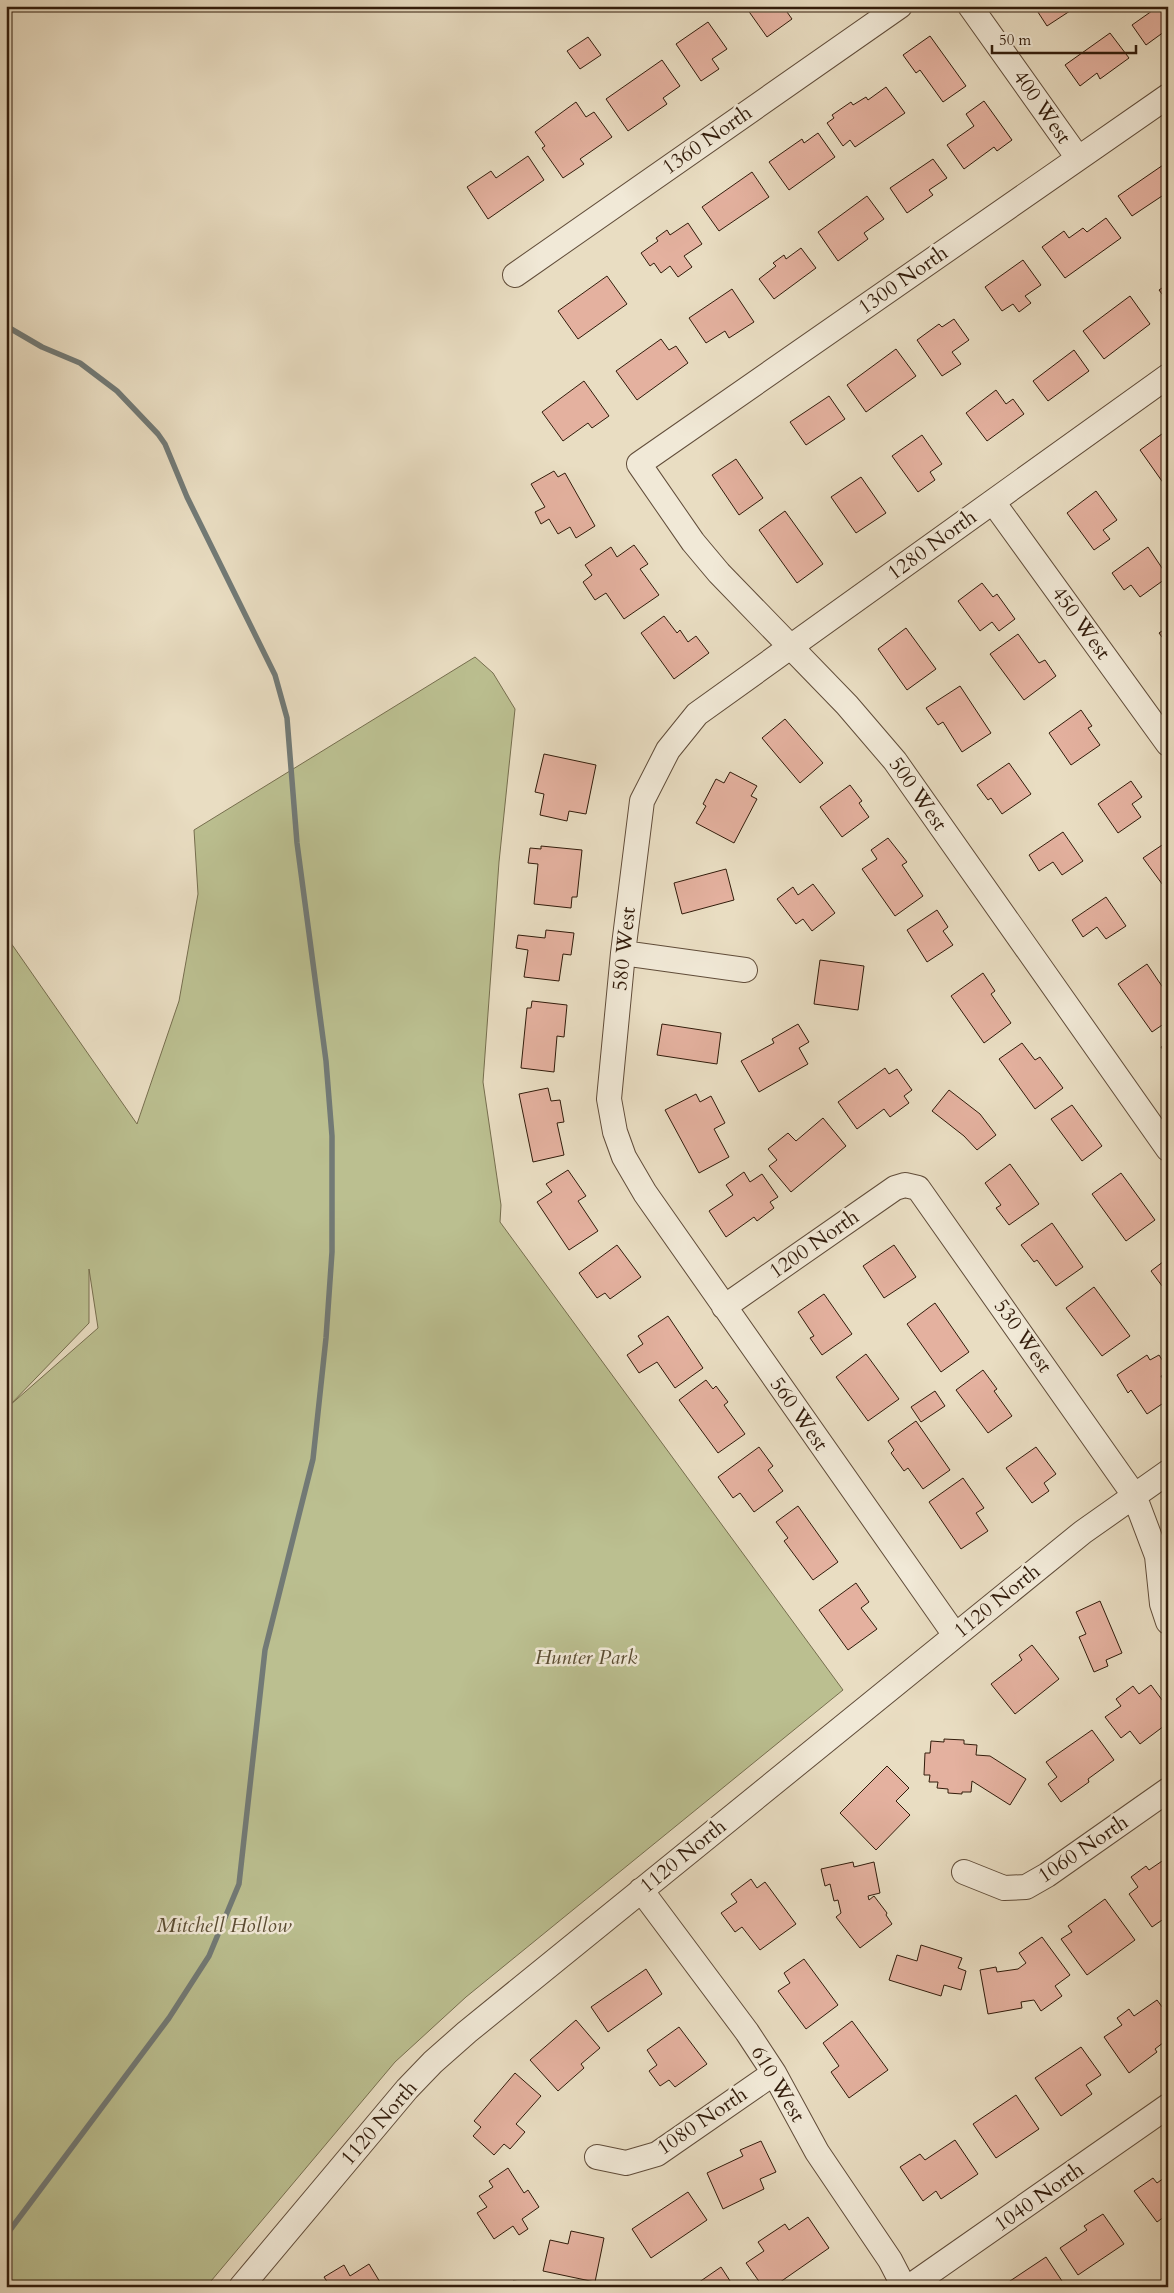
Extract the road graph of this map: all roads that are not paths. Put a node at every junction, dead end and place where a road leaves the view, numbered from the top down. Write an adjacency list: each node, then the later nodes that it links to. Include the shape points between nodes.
1 (900, 6): 5 (street, 1360 North)
2 (970, 6): 4 (street, 400 West)
3 (1168, 96): 4 (street, 1300 North)
4 (1078, 158): 7 (street, 1300 North)
5 (515, 274)
6 (1168, 376): 8 (street, 1280 North)
7 (639, 464): 9 (street, 500 West, via 718,573)
8 (993, 502): 9 (street, 1280 North); 11 (street, 450 West)
9 (790, 647): 10 (street, 1280 North); 14 (street, 500 West, via 895,761)
10 (697, 714): 12 (street, 580 West, via 668,750 642,801)
11 (1168, 744)
12 (622, 953): 13 (street); 16 (street, 580 West, via 610,1099 615,1132 624,1157)
13 (745, 970)
14 (1168, 1149)
15 (906, 1185): 17 (street, 1200 North, via 879,1198); 19 (street, 530 West, via 918,1188 924,1196)
16 (645, 1193): 17 (street, 560 West)
17 (724, 1308): 21 (street, 560 West)
18 (1168, 1472): 19 (street, 1120 North)
19 (1134, 1495): 20 (street, 530 West, via 1157,1556 1162,1604); 21 (street, 1120 North)
20 (1168, 1622)
21 (954, 1634): 24 (street, 1120 North)
22 (1168, 1790): 23 (street, 1060 North, via 1026,1887 1004,1888)
23 (964, 1872)
24 (641, 1890): 25 (street, 610 West); 28 (street, 1120 North, via 433,2062)
25 (774, 2073): 27 (street, 1080 North, via 657,2154 626,2163); 29 (street, 610 West, via 817,2152 890,2260)
26 (1168, 2106): 30 (street, 1040 North)
27 (597, 2157)
28 (241, 2287)
29 (904, 2287)
30 (909, 2287)

